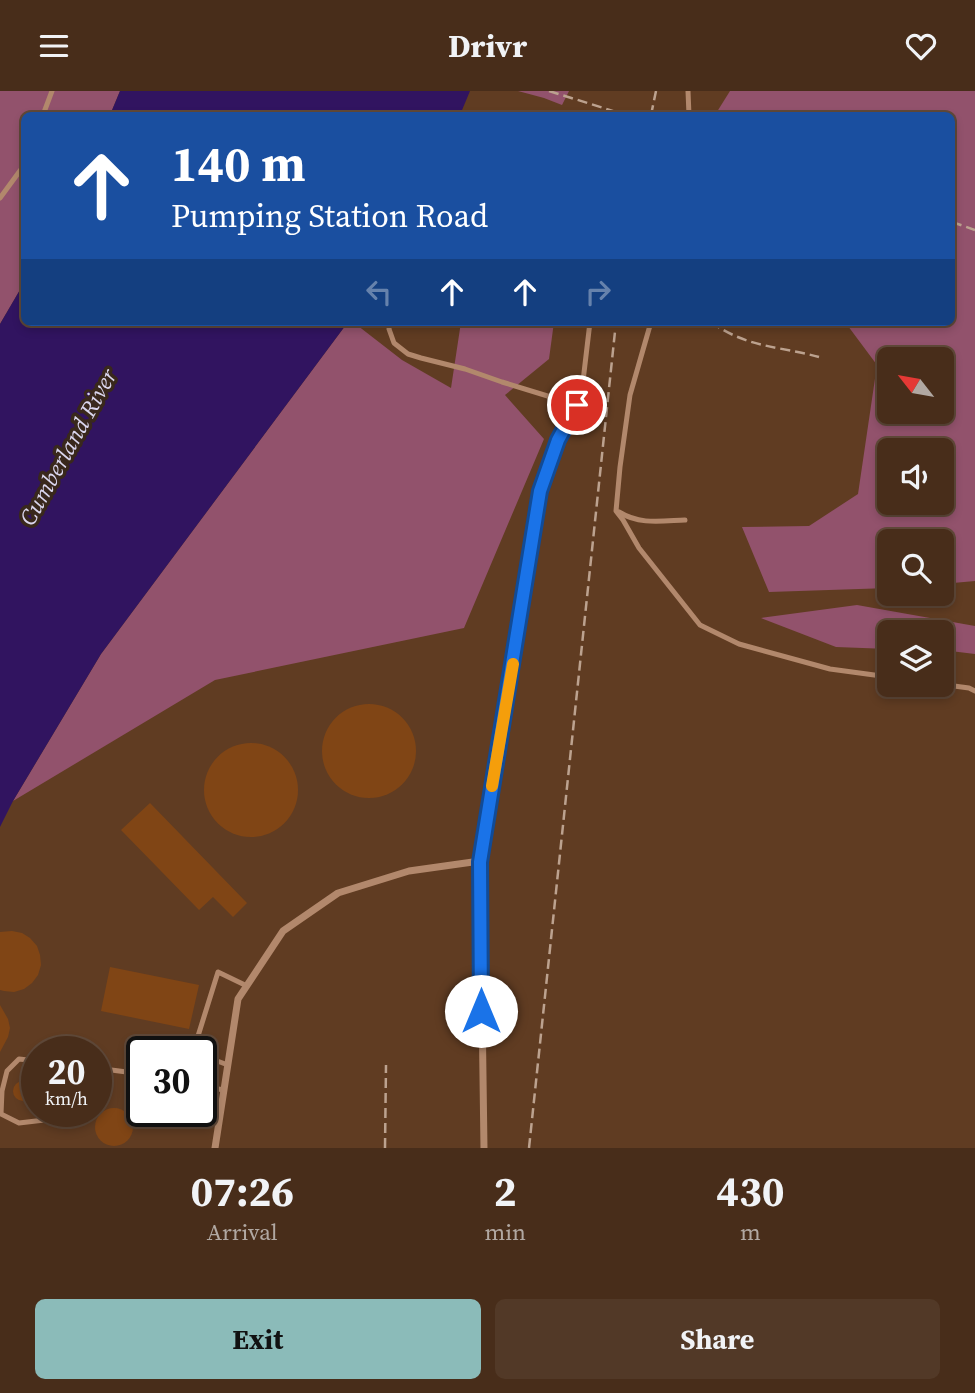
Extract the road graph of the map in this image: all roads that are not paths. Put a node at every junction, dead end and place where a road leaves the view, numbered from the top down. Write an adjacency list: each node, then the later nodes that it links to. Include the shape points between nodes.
1 (52, 91): 3 (lane)
2 (688, 91): 4 (lane)
3 (44, 112)
4 (689, 112)
5 (21, 169): 6 (lane)
6 (0, 198)
7 (389, 326): 10 (lane, via 394,343 408,354)
8 (590, 326): 10 (lane)
9 (650, 326): 11 (lane, via 630,395)
10 (577, 405): 16 (lane, via 558,440 540,491)
11 (616, 511): 12 (lane, via 641,521); 13 (lane, via 700,625 739,644 831,669)
12 (685, 520)
13 (877, 675)
14 (954, 686): 15 (lane)
15 (975, 691)
16 (488, 811): 17 (street)
17 (480, 862): 18 (street, via 409,871 338,893 283,930); 27 (street)
18 (247, 986): 19 (lane, via 218,972); 22 (street, via 238,999)
19 (198, 1036)
20 (21, 1059): 25 (lane, via 7,1071 1,1114)
21 (217, 1061): 22 (lane)
22 (228, 1065): 24 (street)
23 (217, 1089): 24 (lane)
24 (224, 1090): 26 (street)
25 (21, 1123)
26 (215, 1148)
27 (484, 1148)

